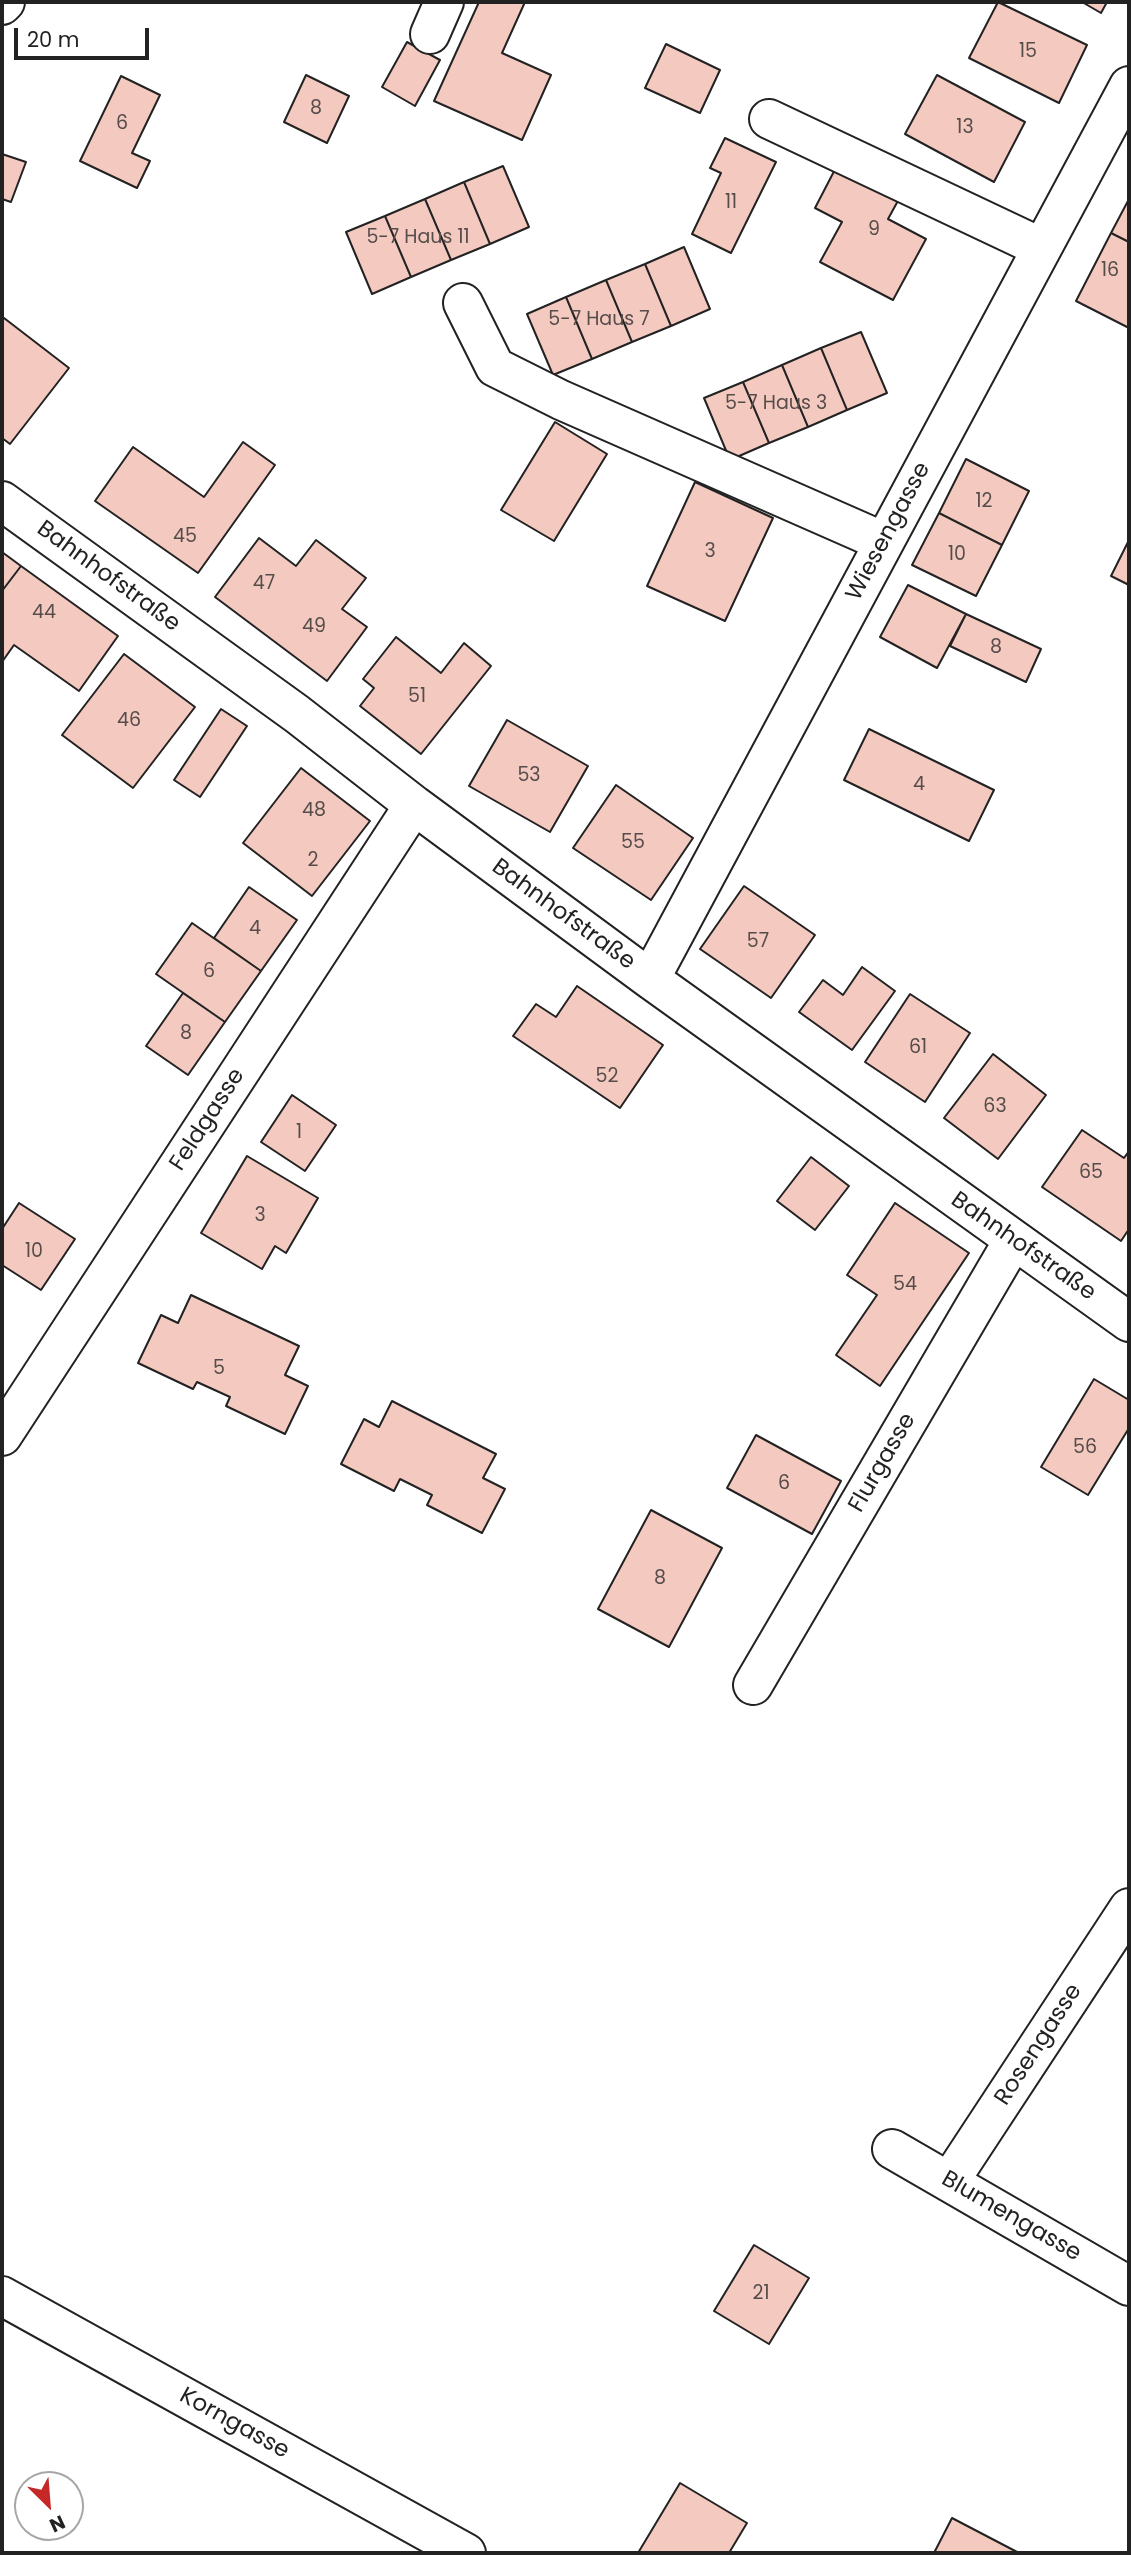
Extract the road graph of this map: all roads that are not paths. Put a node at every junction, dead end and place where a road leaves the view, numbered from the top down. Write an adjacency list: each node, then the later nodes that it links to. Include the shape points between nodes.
1 (1129, 86): 3 (street, Wiesengasse)
2 (769, 119): 3 (street)
3 (1042, 248): 6 (street, Wiesengasse)
4 (463, 303): 6 (street, via 495,367)
5 (2, 501): 7 (street, Bahnhofstraße, via 297,714)
6 (884, 542): 8 (street, Wiesengasse)
7 (414, 805): 8 (street, Bahnhofstraße); 11 (street, Feldgasse)
8 (650, 979): 9 (street, Bahnhofstraße)
9 (1013, 1241): 10 (street, Bahnhofstraße); 12 (street, Flurgasse)
10 (1129, 1322)
11 (2, 1436)
12 (753, 1685)
13 (1129, 1908): 15 (street, Rosengasse)
14 (892, 2149): 15 (street, Blumengasse)
15 (948, 2182): 16 (street, Blumengasse)
16 (1129, 2286)
17 (2, 2296): 18 (street, Korngasse)
18 (466, 2553)

